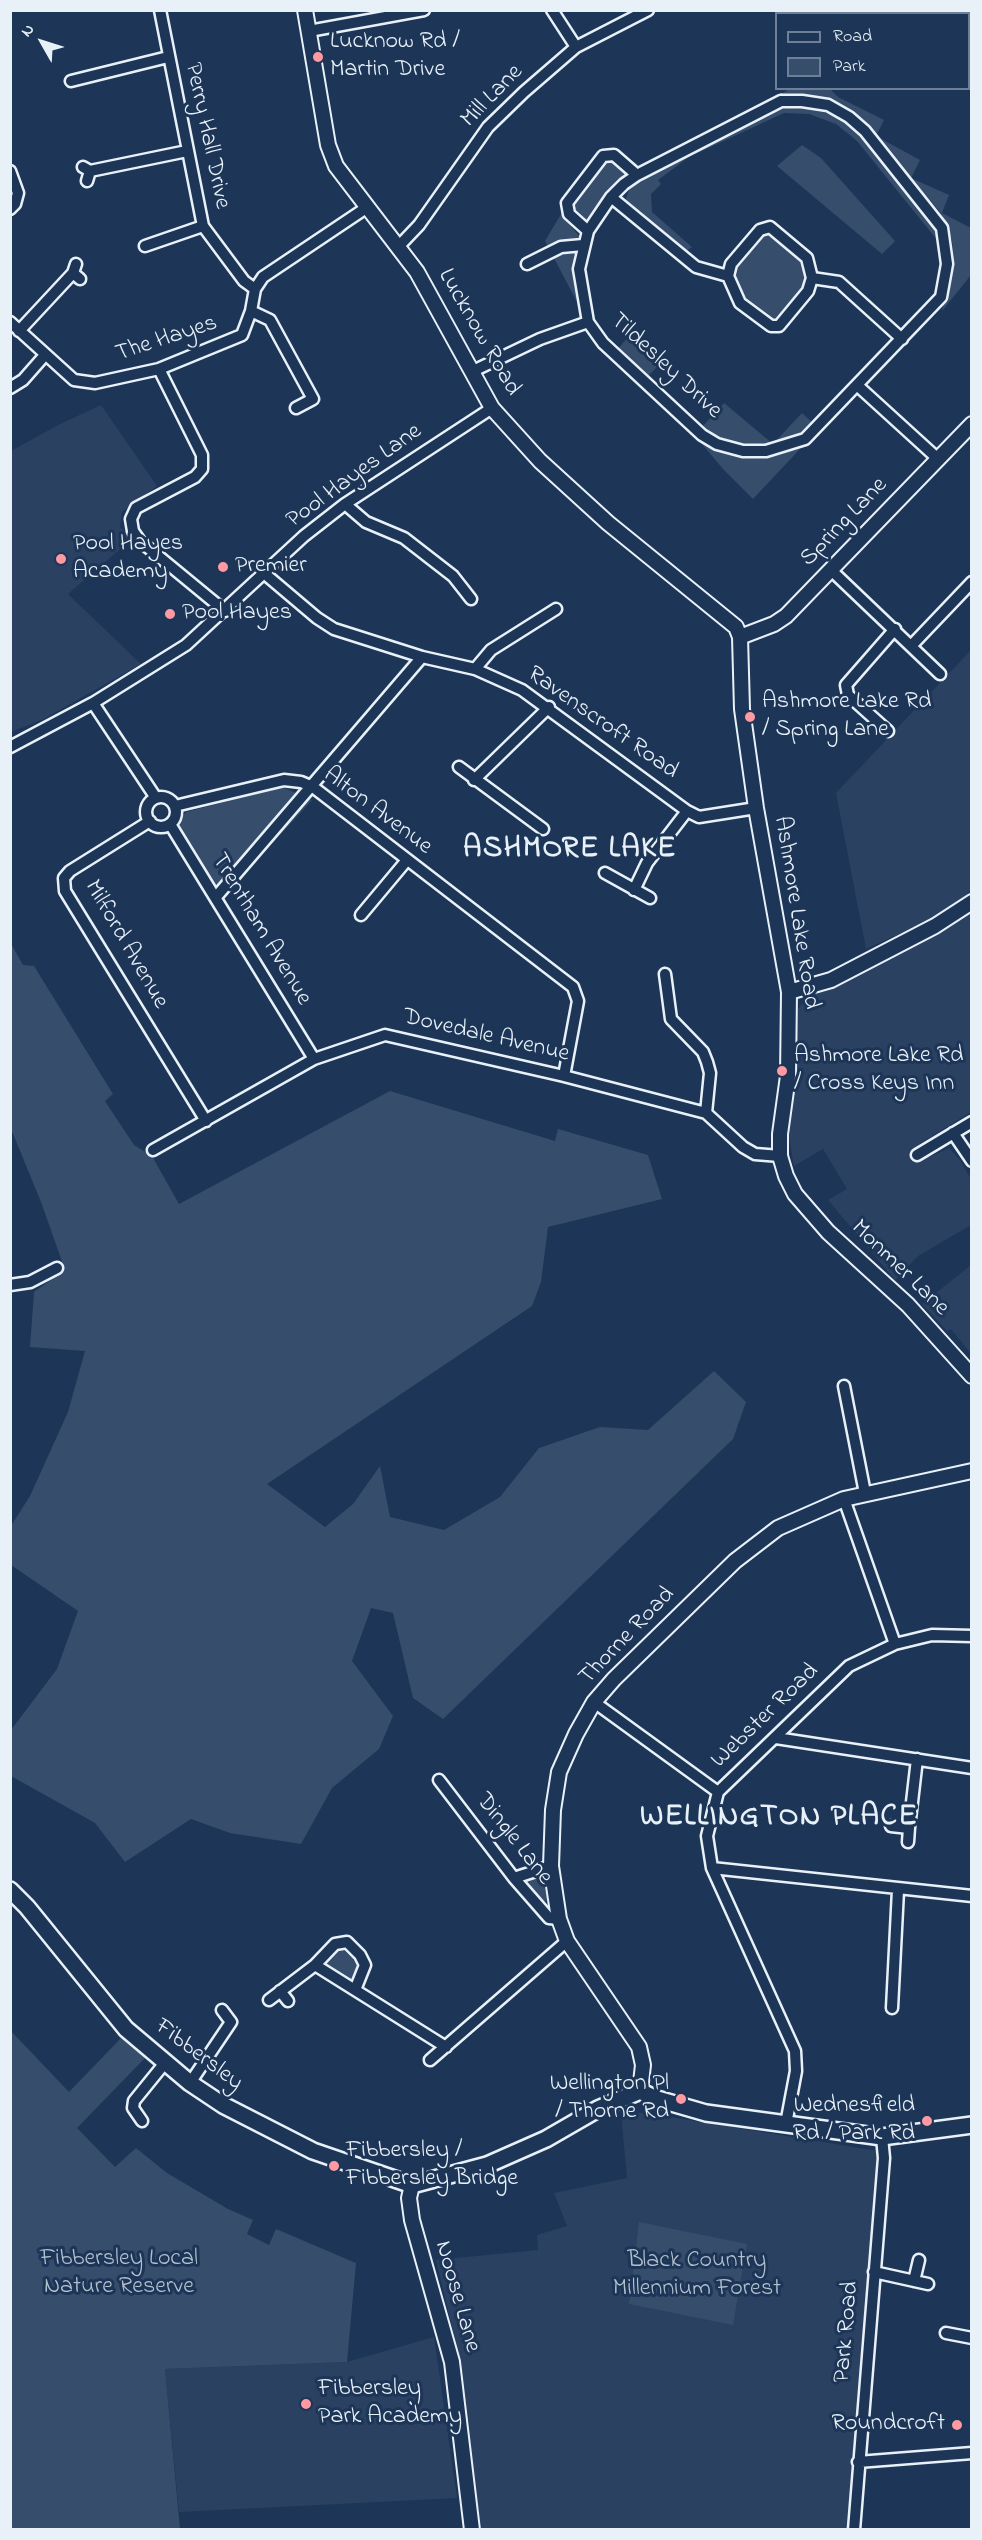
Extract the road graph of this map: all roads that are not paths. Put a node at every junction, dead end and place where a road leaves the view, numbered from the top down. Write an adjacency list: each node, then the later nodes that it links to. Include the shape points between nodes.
1 (160, 10): 10 (street, Perry Hall Drive)
2 (305, 10): 8 (street, Lucknow Road)
3 (424, 10): 8 (street)
4 (552, 10): 9 (street)
5 (648, 10): 9 (street, Mill Lane)
6 (970, 10): 7 (main road)
7 (972, 15)
8 (309, 31): 17 (street, Lucknow Road, via 328,145 336,166)
9 (576, 47): 23 (street, Mill Lane, via 488,127 419,225)
10 (168, 57): 11 (street); 12 (street, Perry Hall Drive)
11 (69, 81)
12 (187, 151): 14 (street); 19 (street, Perry Hall Drive)
13 (10, 171): 18 (street, via 18,193)
14 (87, 173)
15 (637, 175): 16 (street, Tildesley Drive); 20 (street, via 614,155 603,156 567,203 569,214); 33 (street, Tildesley Drive, via 781,101 814,102 838,111 865,131 938,222 945,238 948,264 941,297)
16 (611, 197): 20 (street, Tildesley Drive); 26 (street, via 696,267)
17 (366, 208): 23 (street, Lucknow Road); 28 (street, via 263,277)
18 (10, 209)
19 (203, 226): 22 (street); 28 (street, Perry Hall Drive)
20 (588, 231): 21 (street, Tildesley Drive)
21 (583, 245): 24 (street, via 561,247); 31 (street, Tildesley Drive, via 579,269)
22 (144, 246)
23 (399, 246): 36 (street, Lucknow Road)
24 (528, 264)
25 (76, 272): 32 (street)
26 (728, 276): 27 (street, via 740,303 771,326 779,326 808,291); 27 (street, via 731,264 760,230 770,227 807,258)
27 (812, 278): 33 (street, via 839,282)
28 (255, 289): 29 (street, The Hayes)
29 (251, 311): 35 (street, The Hayes, via 242,335); 39 (street, via 270,320 313,399)
30 (10, 322): 32 (street, The Hayes)
31 (588, 322): 36 (street, via 540,339); 37 (street, Tildesley Drive, via 620,360 702,435 730,448 755,452 796,444)
32 (19, 331): 34 (street, The Hayes)
33 (902, 339): 37 (street, Tildesley Drive)
34 (45, 355): 35 (street, The Hayes, via 74,380 95,383); 38 (street, via 23,380)
35 (159, 369): 49 (street, via 202,455 202,469 195,477 136,508 131,519 133,531)
36 (471, 372): 40 (street, Lucknow Road)
37 (858, 386): 42 (street)
38 (10, 388)
39 (296, 408)
40 (492, 408): 43 (street, Pool Hayes Lane); 51 (street, Lucknow Road, via 540,461 608,524 727,618)
41 (972, 424): 42 (street, Spring Lane)
42 (937, 458): 44 (street, Spring Lane)
43 (345, 504): 45 (street, Pool Hayes Lane, via 304,536); 47 (street, via 366,522 404,538 453,576)
44 (831, 570): 50 (street); 51 (street, Spring Lane, via 786,616)
45 (266, 574): 49 (street, Pool Hayes Lane); 53 (street, Ravenscroft Road, via 334,629)
46 (972, 582): 52 (street)
47 (471, 599)
48 (555, 609): 54 (street, via 491,650)
49 (225, 611): 56 (street, Pool Hayes Lane, via 186,645)
50 (895, 629): 52 (street); 58 (street, via 846,685 848,695)
51 (740, 637): 65 (street, Ashmore Lake Road, via 741,709)
52 (912, 646): 55 (street)
53 (422, 657): 54 (street, Ravenscroft Road); 62 (street)
54 (475, 669): 57 (street, Ravenscroft Road)
55 (940, 674)
56 (93, 703): 59 (street, Pool Hayes Lane); 63 (street)
57 (549, 707): 61 (street); 66 (street, Ravenscroft Road)
58 (888, 731)
59 (10, 747)
60 (459, 767): 61 (street)
61 (474, 780): 69 (street)
62 (313, 787): 64 (street, Alton Avenue, via 284,780); 70 (street, Alton Avenue); 73 (street)
63 (156, 798): 64 (street, via 164,797); 67 (street, via 146,812)
64 (175, 807): 68 (street)
65 (756, 808): 66 (street, Ravenscroft Road, via 699,817); 78 (street, Ashmore Lake Road)
66 (687, 812): 72 (street, via 647,863)
67 (150, 821): 68 (street, via 161,827); 82 (street, Milford Avenue, via 70,871 64,878 65,891)
68 (170, 824): 73 (street, Trentham Avenue)
69 (543, 829)
70 (406, 860): 76 (street); 80 (street, Alton Avenue, via 573,987 578,1001)
71 (605, 873): 72 (street)
72 (634, 890): 74 (street)
73 (216, 897): 79 (street, Trentham Avenue)
74 (650, 898)
75 (972, 902): 78 (street, via 935,926 831,980)
76 (361, 915)
77 (665, 974): 81 (street, via 670,1019 703,1052 707,1062 710,1073)
78 (789, 992): 87 (street, Ashmore Lake Road, via 790,1041)
79 (314, 1059): 80 (street, Dovedale Avenue, via 385,1035); 82 (street, Dovedale Avenue)
80 (564, 1076): 81 (street, Dovedale Avenue)
81 (706, 1113): 87 (street, Dovedale Avenue, via 755,1154)
82 (206, 1121): 85 (street, Dovedale Avenue)
83 (972, 1122): 84 (street)
84 (953, 1133): 86 (street); 88 (street)
85 (153, 1150)
86 (917, 1155)
87 (780, 1156): 89 (street, Ashmore Lake Road)
88 (972, 1161)
89 (795, 1194): 92 (street, Monmer Lane, via 835,1239 909,1305)
90 (57, 1268): 91 (street, via 30,1282)
91 (10, 1285)
92 (972, 1376)
93 (844, 1386): 95 (street)
94 (972, 1471): 95 (street, Thorne Road)
95 (865, 1493): 96 (street, Thorne Road)
96 (844, 1499): 98 (street); 99 (street, Thorne Road, via 778,1528 735,1561)
97 (972, 1635): 98 (street, Webster Road, via 932,1635)
98 (895, 1644): 100 (street, Webster Road, via 849,1666)
99 (594, 1702): 104 (street); 108 (street, Thorne Road, via 559,1772)
100 (776, 1738): 101 (street); 104 (street, Webster Road)
101 (917, 1759): 102 (street); 106 (street)
102 (972, 1768)
103 (439, 1780): 110 (street, Dingle Lane)
104 (718, 1792): 109 (street, Webster Road, via 707,1836)
105 (891, 1826): 106 (street)
106 (909, 1828): 107 (street)
107 (908, 1842)
108 (551, 1866): 110 (street); 114 (street, Thorne Road)
109 (712, 1868): 112 (street); 129 (street, Webster Road, via 795,2051 796,2071)
110 (514, 1878): 114 (street, Dingle Lane, via 549,1918)
111 (10, 1890): 125 (main road, Fibbersley, via 126,2029)
112 (898, 1890): 113 (street); 121 (street)
113 (972, 1896)
114 (559, 1919): 115 (street, Thorne Road)
115 (567, 1941): 123 (street); 127 (street, Thorne Road, via 639,2047 643,2065)
116 (315, 1965): 117 (street); 118 (street); 118 (street, via 335,1944 347,1942 360,1954 364,1965)
117 (280, 1990): 119 (street); 120 (street)
118 (355, 1990): 123 (street)
119 (269, 2000)
120 (288, 2001)
121 (892, 2008)
122 (222, 2010): 126 (street, via 231,2022)
123 (446, 2047): 124 (street)
124 (430, 2060)
125 (163, 2063): 126 (main road, Fibbersley); 128 (street, via 134,2101 133,2108)
126 (190, 2084): 132 (main road, Fibbersley, via 313,2151)
127 (640, 2091): 129 (main road, via 706,2113); 132 (main road, via 487,2165)
128 (142, 2121)
129 (786, 2124): 131 (main road)
130 (972, 2125): 131 (main road)
131 (882, 2137): 134 (street, Park Road, via 884,2158)
132 (411, 2184): 141 (street, Noose Lane, via 412,2220 452,2362)
133 (919, 2260): 135 (street)
134 (874, 2272): 135 (street); 140 (street, Park Road)
135 (914, 2281): 136 (street)
136 (928, 2284)
137 (946, 2333): 138 (street)
138 (972, 2338)
139 (972, 2452): 140 (street)
140 (858, 2462): 142 (street, Park Road)
141 (472, 2529)
142 (854, 2529)

